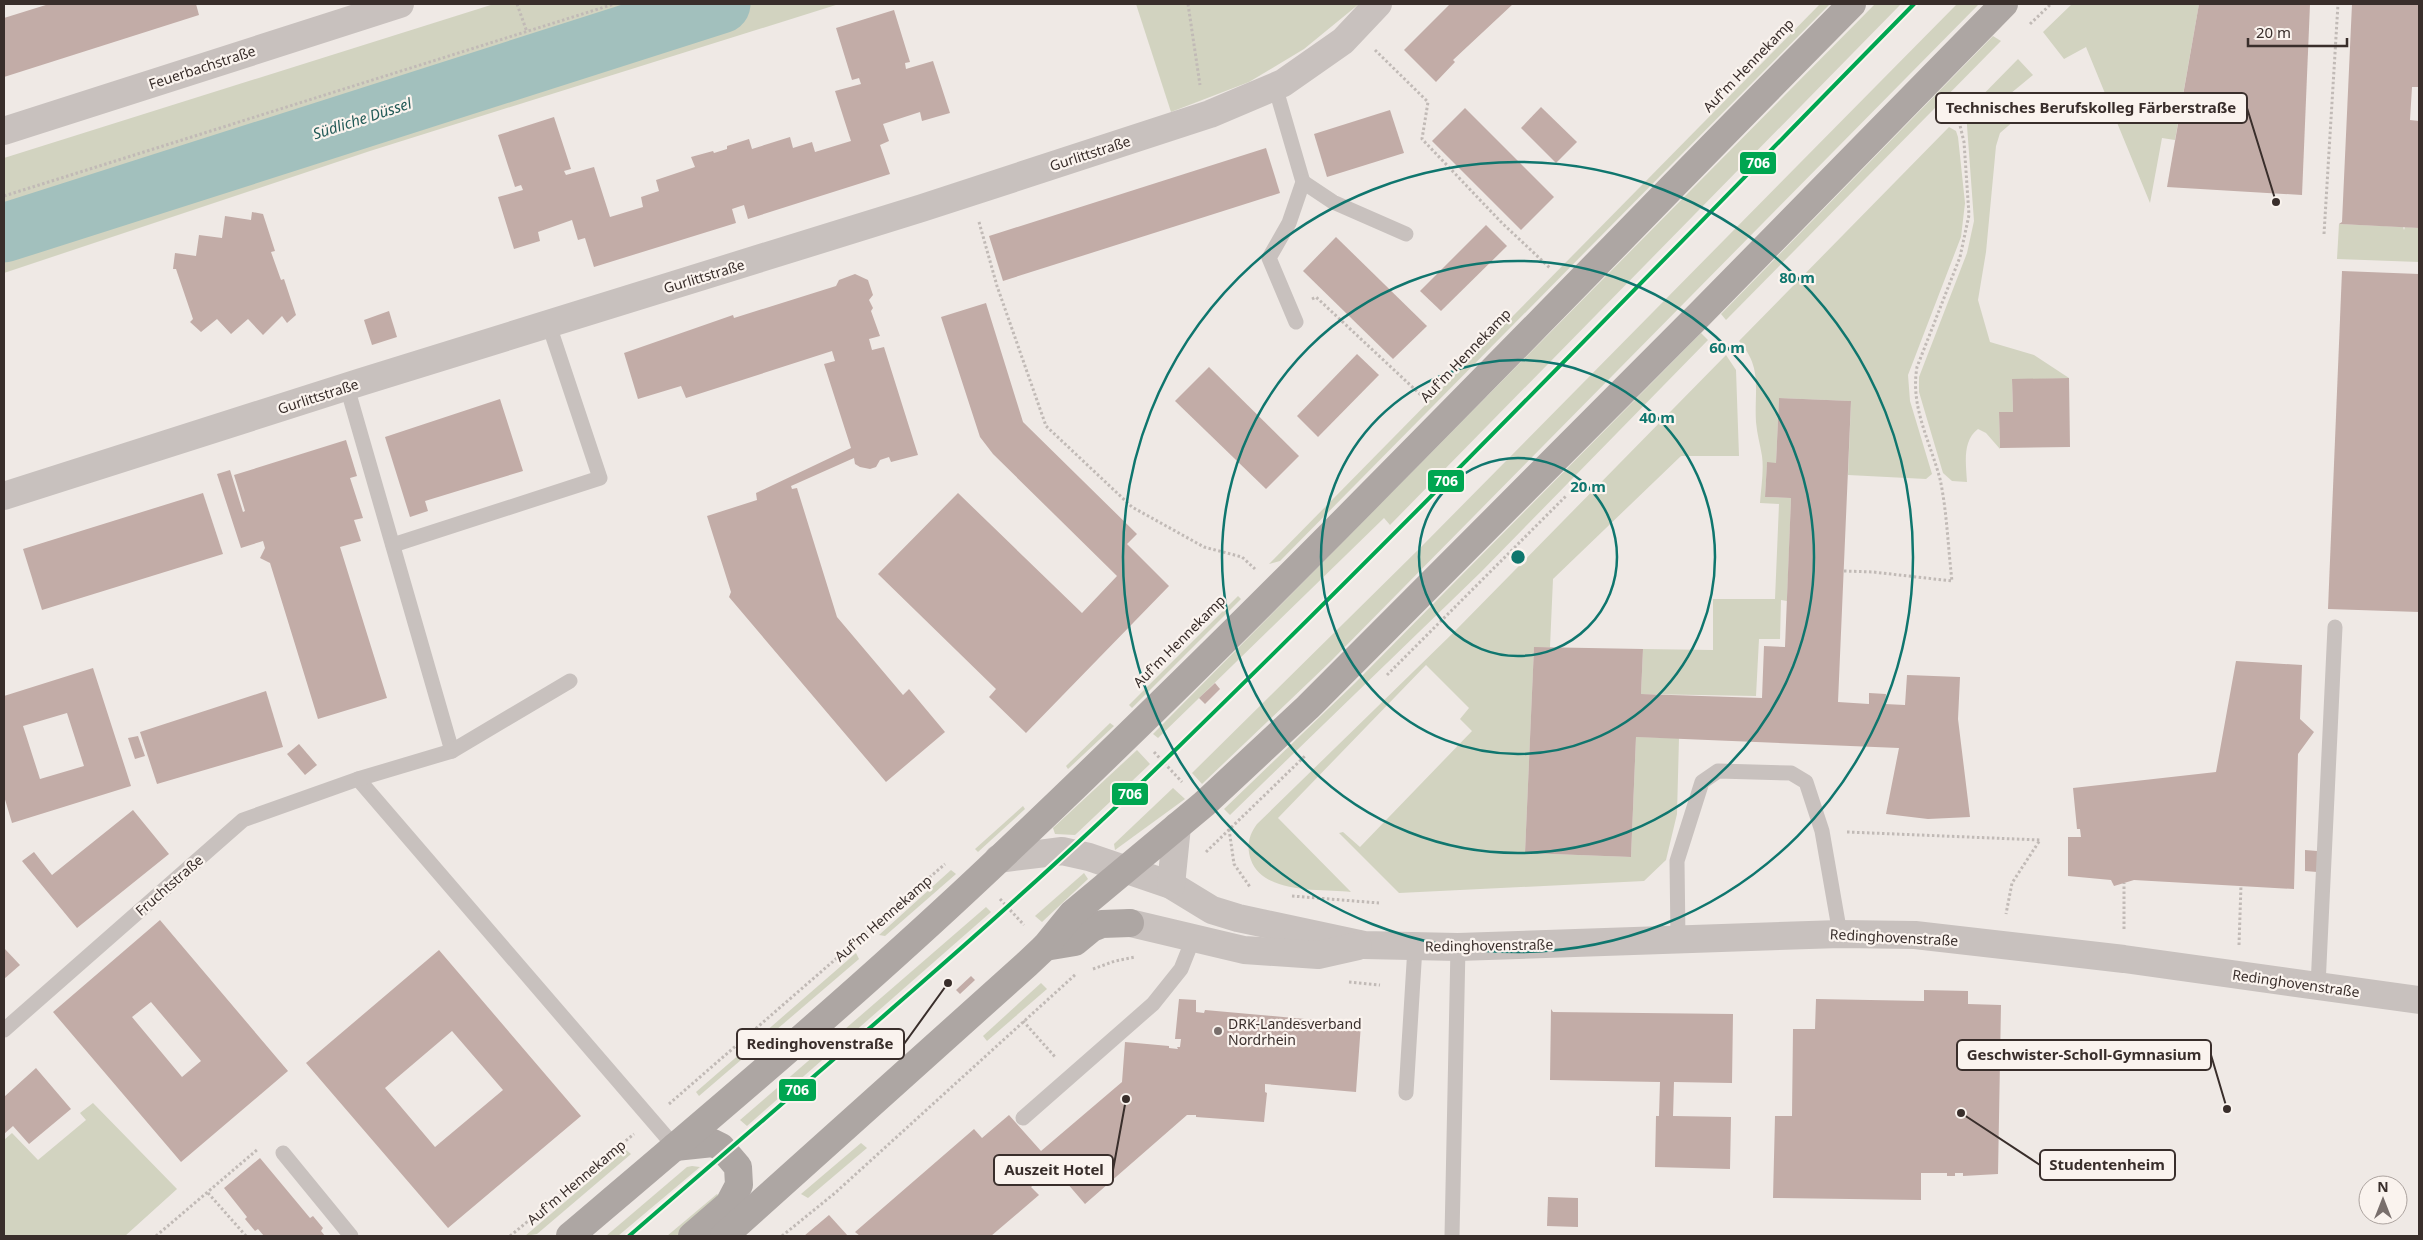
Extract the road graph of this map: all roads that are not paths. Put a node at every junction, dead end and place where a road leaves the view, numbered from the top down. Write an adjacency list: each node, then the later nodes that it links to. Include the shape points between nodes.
1 (400, 4): 5 (street, Feuerbachstraße)
2 (1378, 4): 6 (street, Gurlittstraße, via 1342,41)
3 (1852, 4): 20 (main road, via 1133,731)
4 (2004, 4): 19 (main road, via 1308,707)
5 (337, 13): 7 (street, Feuerbachstraße)
6 (1275, 86): 8 (lane); 11 (street, Gurlittstraße, via 1210,114)
7 (4, 131)
8 (1302, 182): 9 (lane, via 1332,202); 10 (lane, via 1289,223 1269,258)
9 (1406, 234)
10 (1293, 316)
11 (549, 325): 12 (street, Gurlittstraße); 14 (lane, via 600,478)
12 (347, 387): 13 (street, Gurlittstraße); 14 (lane)
13 (4, 496)
14 (393, 545): 17 (lane)
15 (2335, 628): 31 (lane)
16 (570, 681): 17 (lane, Fruchtstraße)
17 (452, 751): 18 (lane, Fruchtstraße)
18 (358, 780): 33 (lane, Fruchtstraße, via 243,820); 36 (lane)
19 (1177, 826): 21 (main road); 22 (street)
20 (998, 859): 21 (street, Redinghovenstraße, via 1062,851); 36 (main road, via 782,1056)
21 (1125, 869): 22 (street, Redinghovenstraße); 28 (main road, via 1072,914)
22 (1171, 885): 27 (street, Redinghovenstraße, via 1212,910)
23 (1130, 923): 25 (street, Redinghovenstraße); 28 (main road, via 1102,924 1075,942)
24 (1840, 934): 26 (street, Redinghovenstraße); 26 (lane, via 1822,831 1806,782 1791,773 1718,771 1702,782 1677,861); 31 (street, Redinghovenstraße, via 1915,935 2000,944)
25 (1193, 939): 27 (street, Redinghovenstraße, via 1244,950 1318,954); 35 (lane, via 1180,969 1153,1004)
26 (1678, 939): 30 (street, Redinghovenstraße)
27 (1364, 945): 29 (street, Redinghovenstraße)
28 (1045, 947): 41 (main road)
29 (1415, 947): 30 (street, Redinghovenstraße); 34 (lane)
30 (1458, 947): 42 (lane)
31 (2318, 986): 32 (street, Redinghovenstraße)
32 (2419, 1000)
33 (4, 1030)
34 (1406, 1093)
35 (1023, 1118)
36 (675, 1147): 39 (main road); 40 (main road, via 713,1143 721,1146 738,1167 739,1185 729,1204)
37 (283, 1153): 38 (lane)
38 (351, 1236)
39 (570, 1236)
40 (692, 1236)
41 (724, 1236)
42 (1452, 1236)

